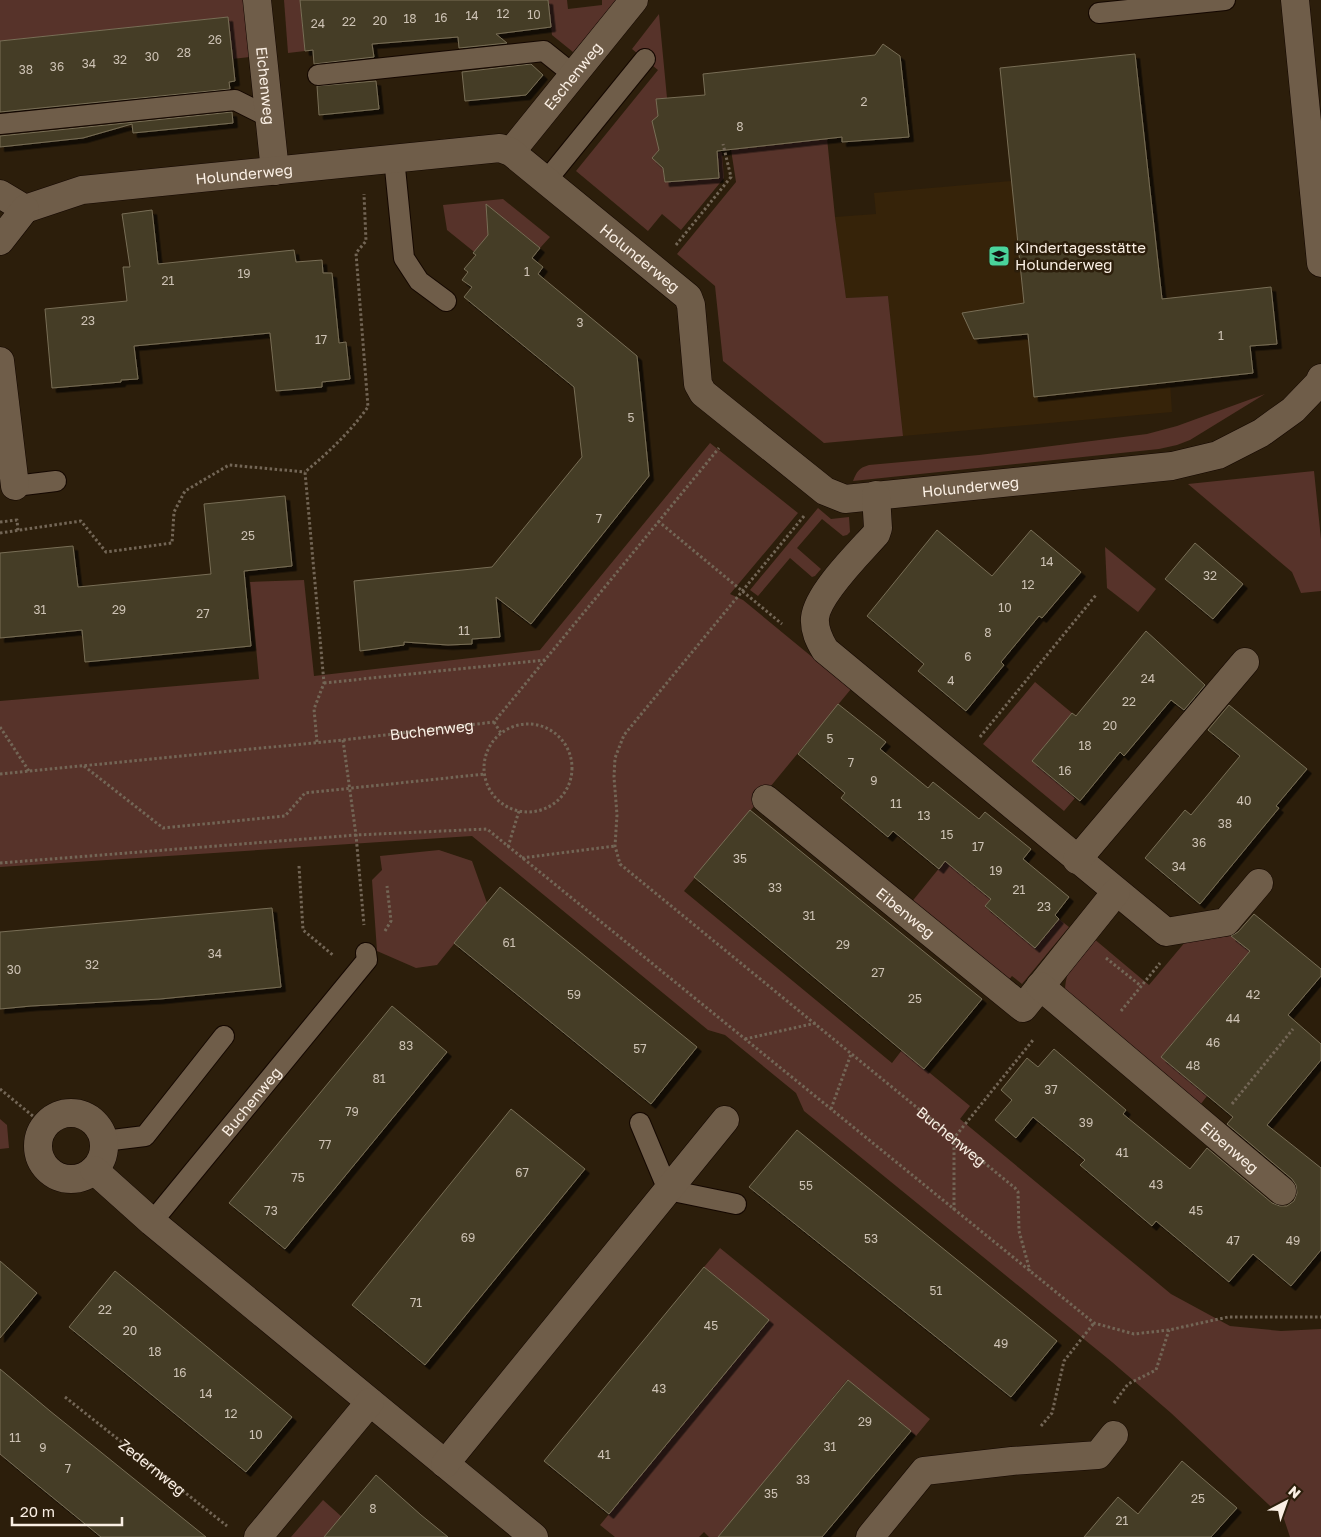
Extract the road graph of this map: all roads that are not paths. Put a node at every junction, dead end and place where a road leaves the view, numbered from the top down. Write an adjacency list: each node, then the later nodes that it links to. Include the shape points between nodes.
1 (257, 0): 10 (street, Eichenweg)
2 (634, 0): 9 (street, Eschenweg)
3 (1225, 0): 5 (lane)
4 (1295, 0): 19 (street)
5 (1165, 3): 6 (lane)
6 (1098, 13)
7 (645, 59): 15 (lane)
8 (318, 75): 9 (lane, via 544,51)
9 (574, 75): 12 (street, Eschenweg)
10 (269, 117): 11 (lane, via 235,100); 14 (street, Eichenweg)
11 (0, 124)
12 (511, 152): 13 (street, Holunderweg, via 500,148); 15 (street, Holunderweg)
13 (394, 158): 14 (street, Holunderweg); 20 (lane, via 404,258 419,281)
14 (275, 170): 17 (street, Holunderweg, via 82,190)
15 (546, 181): 26 (street, Holunderweg, via 688,298 698,384 703,393 825,491 845,499)
16 (0, 194): 17 (street)
17 (25, 209): 18 (street)
18 (0, 241)
19 (1321, 263)
20 (446, 301)
21 (0, 361): 23 (street)
22 (1320, 381): 26 (street, Holunderweg, via 1293,410 1261,433 1218,455 1172,466)
23 (5, 440): 25 (street)
24 (56, 481): 25 (lane)
25 (15, 486)
26 (876, 495): 29 (street, via 876,534 821,600 815,619 817,638 825,650)
27 (1245, 662): 29 (street)
28 (766, 799): 33 (street, Eibenweg, via 1023,1008)
29 (1078, 860): 31 (street)
30 (1258, 883): 31 (street, via 1226,922 1166,932)
31 (1116, 892): 33 (street, Eibenweg)
32 (365, 946): 42 (lane, Buchenweg, via 367,960)
33 (1040, 986): 40 (street, Eibenweg)
34 (224, 1036): 37 (lane, via 145,1136)
35 (725, 1120): 39 (street)
36 (640, 1123): 39 (lane)
37 (104, 1141): 38 (street, via 103,1157); 38 (street, via 96,1124 79,1114 61,1114 40,1133 38,1151 52,1174 68,1180 86,1176)
38 (94, 1170): 42 (street)
39 (668, 1190): 41 (lane); 45 (street)
40 (1282, 1191)
41 (736, 1204)
42 (152, 1222): 43 (street)
43 (370, 1402): 45 (street); 46 (street)
44 (1112, 1422): 48 (street, via 1098,1455 924,1471)
45 (445, 1464): 47 (street)
46 (246, 1534)
47 (534, 1537)
48 (870, 1537)

